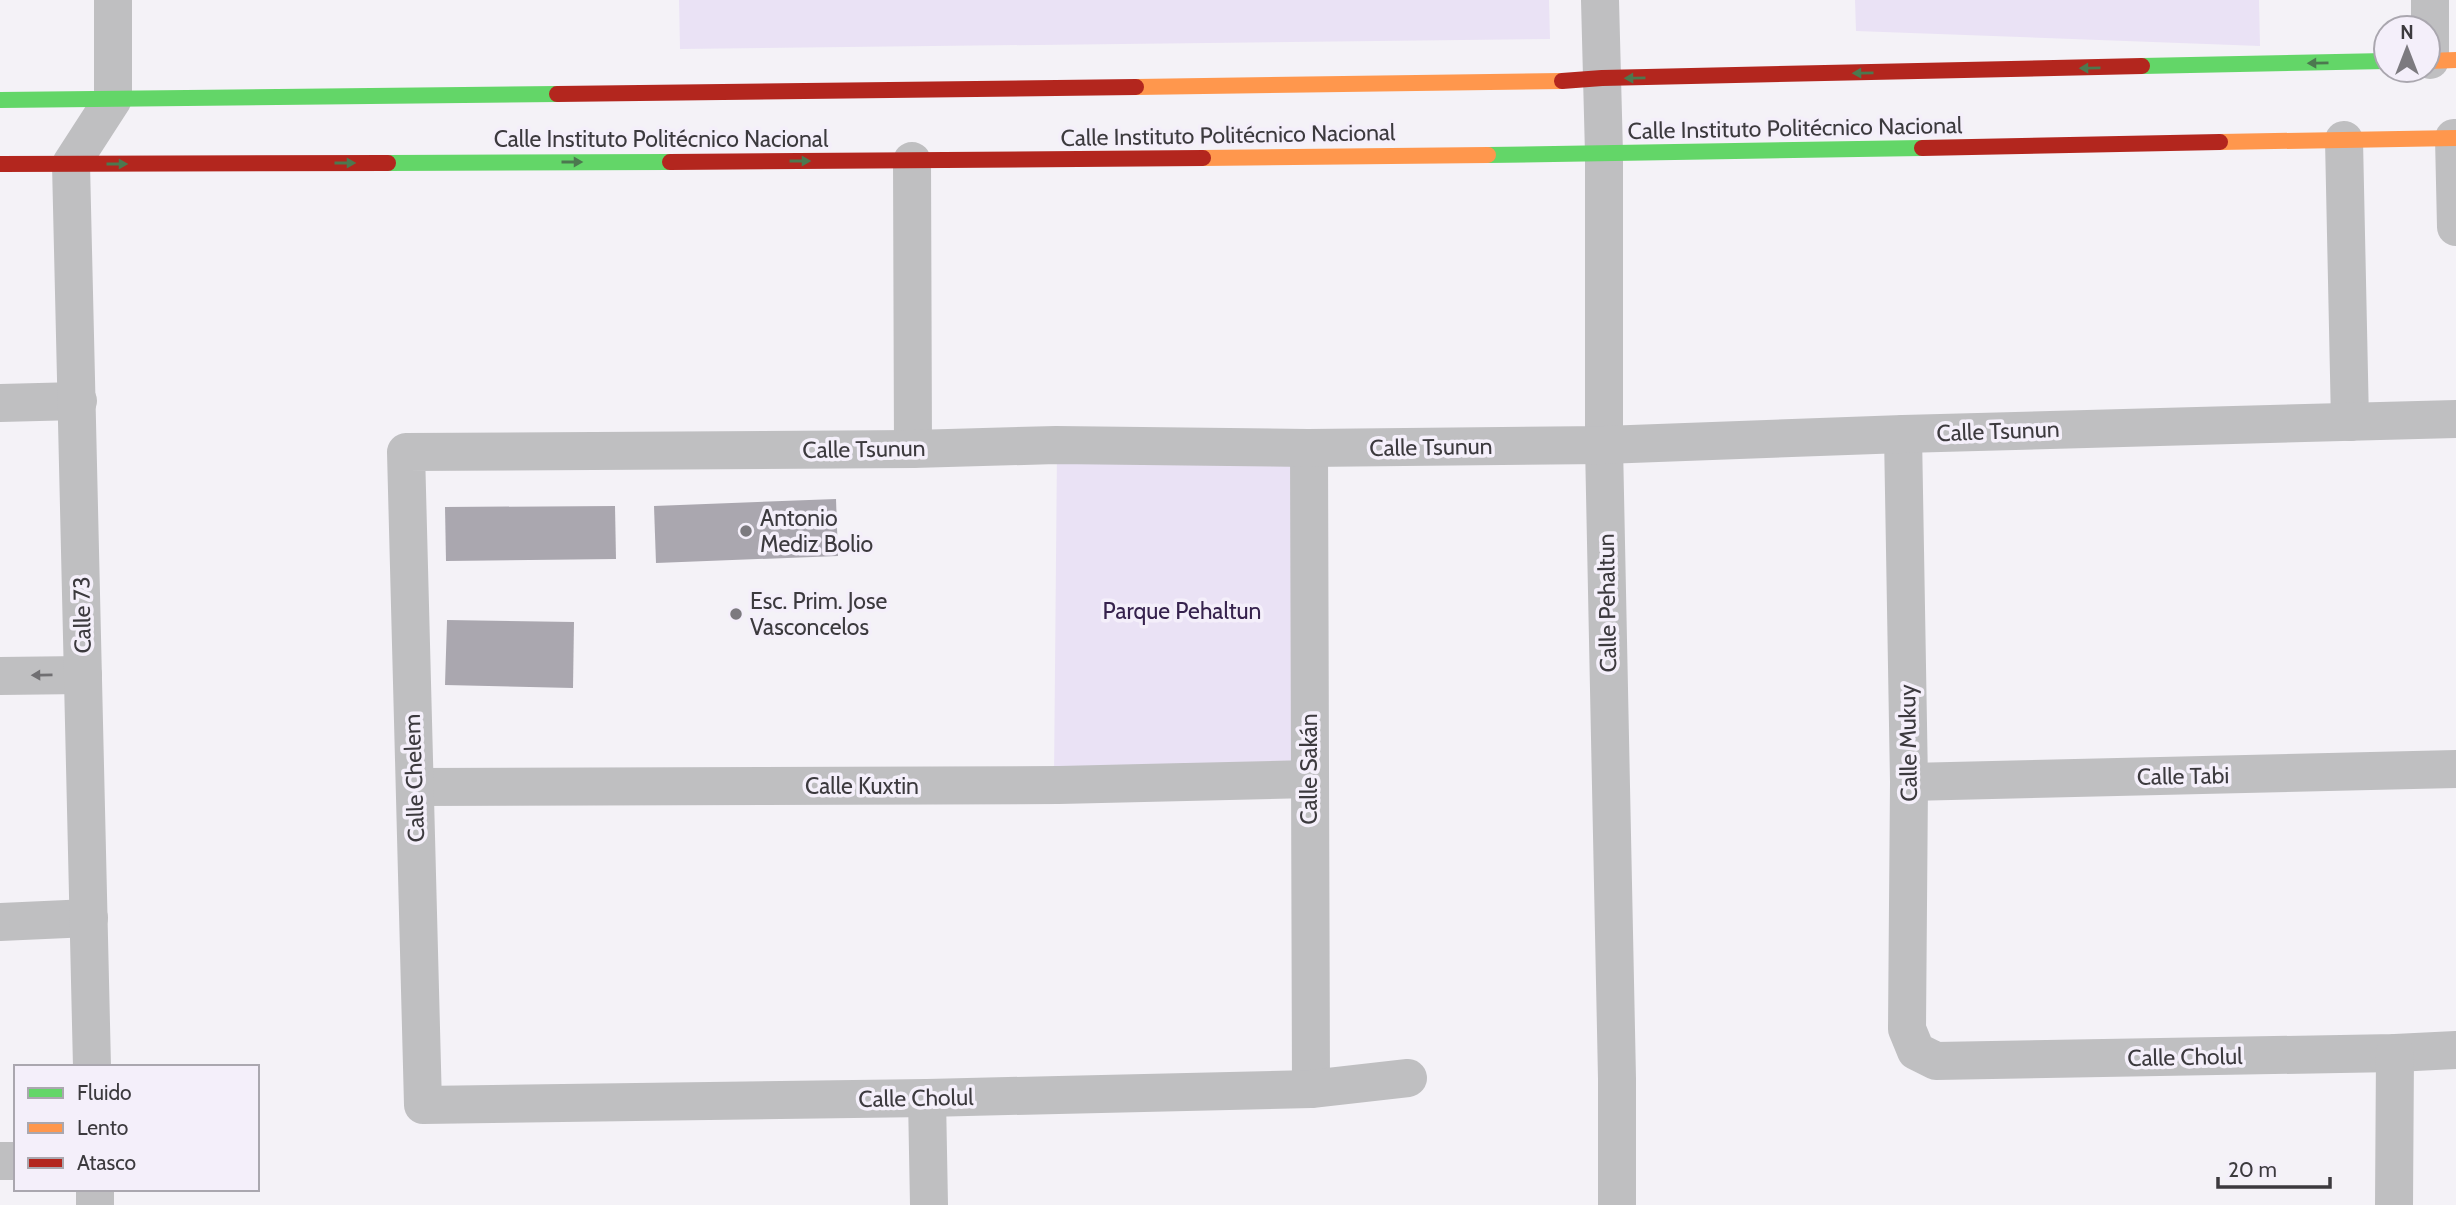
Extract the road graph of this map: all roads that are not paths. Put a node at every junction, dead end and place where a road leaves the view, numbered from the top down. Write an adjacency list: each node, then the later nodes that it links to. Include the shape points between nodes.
1 (113, 0): 5 (street)
2 (1600, 0): 4 (street, Calle Pehaltun)
3 (2372, 61): 4 (street, Calle Instituto Politécnico Nacional, one-way to 4)
4 (1602, 78): 5 (street, Calle Instituto Politécnico Nacional, via 1544,83); 9 (street, Calle Pehaltun)
5 (113, 99): 6 (street, Calle Instituto Politécnico Nacional); 12 (street)
6 (0, 100)
7 (2455, 138): 8 (street, Calle Instituto Politécnico Nacional); 13 (street)
8 (2344, 140): 9 (street, Calle Instituto Politécnico Nacional); 17 (street)
9 (1604, 155): 10 (street, Calle Instituto Politécnico Nacional); 19 (street, Calle Pehaltun)
10 (912, 161): 12 (street, Calle Instituto Politécnico Nacional, one-way to 10); 21 (street)
11 (0, 164): 12 (street, Calle Instituto Politécnico Nacional)
12 (71, 164): 14 (street, Calle 73)
13 (2456, 227)
14 (78, 401): 15 (street); 23 (street, Calle 73)
15 (0, 403)
16 (2456, 419): 17 (street, Calle Tsunun)
17 (2350, 422): 18 (street, Calle Tsunun)
18 (1903, 434): 19 (street, Calle Tsunun); 27 (street, Calle Mukuy)
19 (1604, 445): 20 (street, Calle Tsunun); 40 (street, Calle Pehaltun)
20 (1310, 448): 21 (street, Calle Tsunun, via 1056,445); 26 (street, Calle Sakán)
21 (913, 449): 22 (street, Calle Tsunun)
22 (406, 452): 28 (street, Calle Chelem)
23 (83, 675): 24 (street, one-way to 24); 29 (street, Calle 73)
24 (0, 676)
25 (2456, 769): 27 (street, Calle Tabi)
26 (1309, 779): 28 (street, Calle Kuxtin, via 1045,785); 36 (street, Calle Sakán)
27 (1909, 782): 32 (street, Calle Mukuy, via 1907,1028)
28 (415, 787): 38 (street, Calle Chelem)
29 (89, 918): 30 (street); 34 (street, Calle 73)
30 (0, 922)
31 (2456, 1050): 33 (street, Calle Cholul)
32 (1916, 1051): 33 (street, Calle Cholul, via 1936,1061)
33 (2395, 1053): 41 (street)
34 (92, 1065)
35 (1408, 1078): 36 (street, Calle Cholul)
36 (1311, 1089): 37 (street, Calle Cholul)
37 (927, 1098): 38 (street, Calle Cholul); 39 (street)
38 (423, 1105)
39 (929, 1205)
40 (1617, 1205)
41 (2394, 1205)

